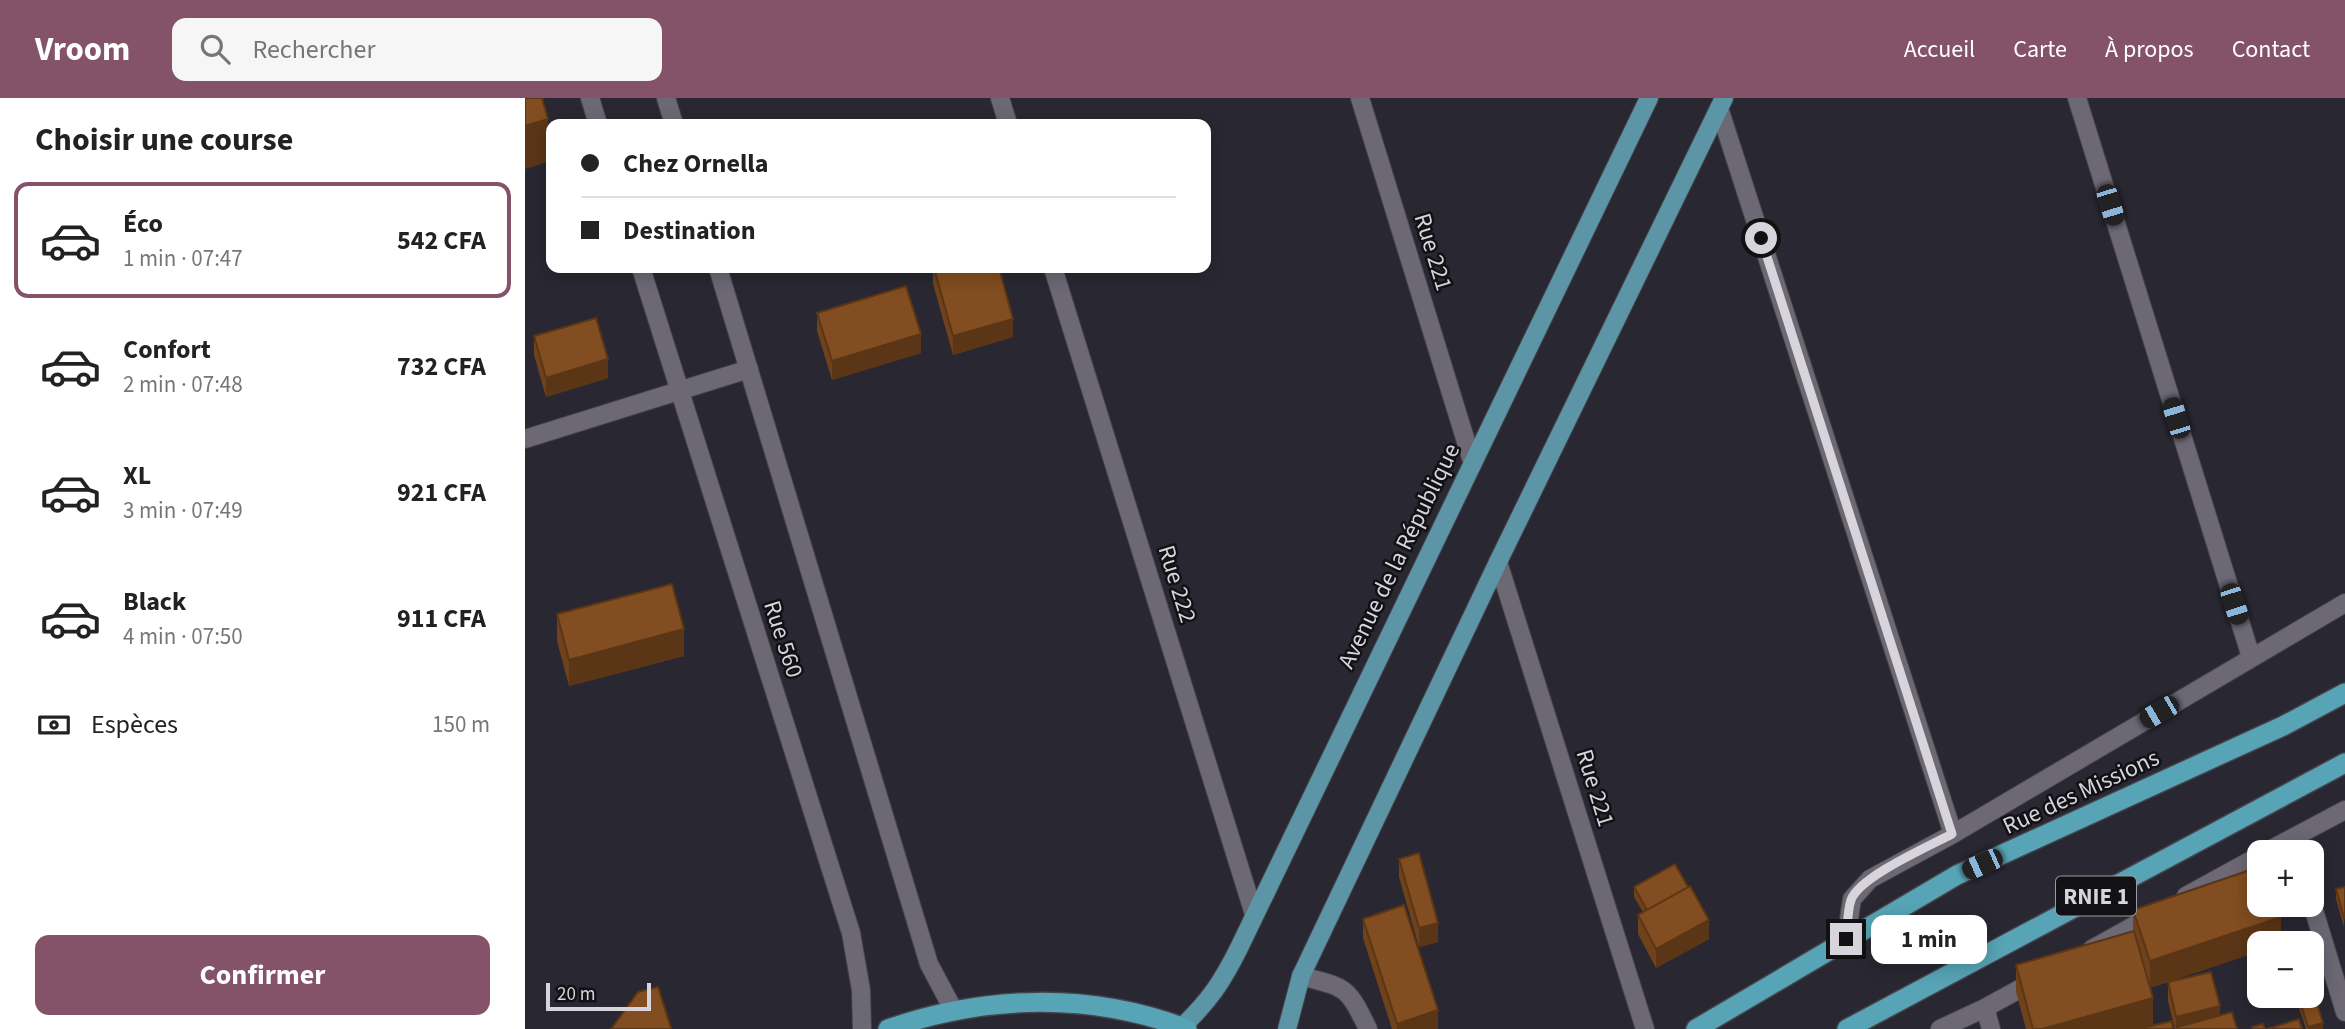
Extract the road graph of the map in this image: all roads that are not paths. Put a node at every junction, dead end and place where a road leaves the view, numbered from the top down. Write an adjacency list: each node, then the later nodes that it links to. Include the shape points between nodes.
1 (590, 98): 8 (street)
2 (666, 98): 9 (street)
3 (1000, 98): 10 (street)
4 (1360, 98): 17 (street, Rue 221)
5 (1649, 98): 17 (main road, Avenue de la République)
6 (2077, 98): 20 (street)
7 (1722, 103): 18 (main road); 24 (street)
8 (596, 119)
9 (672, 119)
10 (1006, 119)
11 (643, 273): 15 (street, Rue 560)
12 (720, 273): 14 (street, Rue 560)
13 (1055, 273): 27 (street, Rue 222)
14 (749, 369): 15 (street); 34 (street, Rue 560, via 929,964)
15 (678, 391): 16 (street); 37 (street, Rue 560, via 851,933)
16 (525, 439)
17 (1472, 461): 27 (main road, Avenue de la République)
18 (1498, 562): 32 (main road); 41 (street, Rue 221)
19 (2345, 603): 20 (street)
20 (2251, 657): 24 (street)
21 (2345, 693): 29 (highway, Rue des Missions, via 2283,726 1957,875)
22 (2345, 763): 43 (highway, RNIE 1)
23 (2345, 810): 25 (street)
24 (1952, 834): 29 (street, via 1859,888 1851,899)
25 (2301, 840)
26 (2247, 863): 30 (street)
27 (1254, 914): 36 (main road, Avenue de la République, via 1220,985)
28 (2316, 917): 35 (street)
29 (1846, 939): 42 (highway, Rue des Missions)
30 (2081, 955)
31 (2057, 969): 33 (street)
32 (1301, 975): 39 (main road); 40 (street, via 1334,984 1351,995)
33 (1985, 1008): 44 (street); 45 (street)
34 (954, 1011): 36 (highway, via 1007,1003 1079,1004 1131,1012); 38 (highway)
35 (2345, 1012)
36 (1185, 1028)
37 (862, 1029)
38 (888, 1029)
39 (1287, 1029)
40 (1369, 1029)
41 (1645, 1029)
42 (1696, 1029)
43 (1847, 1029)
44 (1940, 1029)
45 (1991, 1029)

